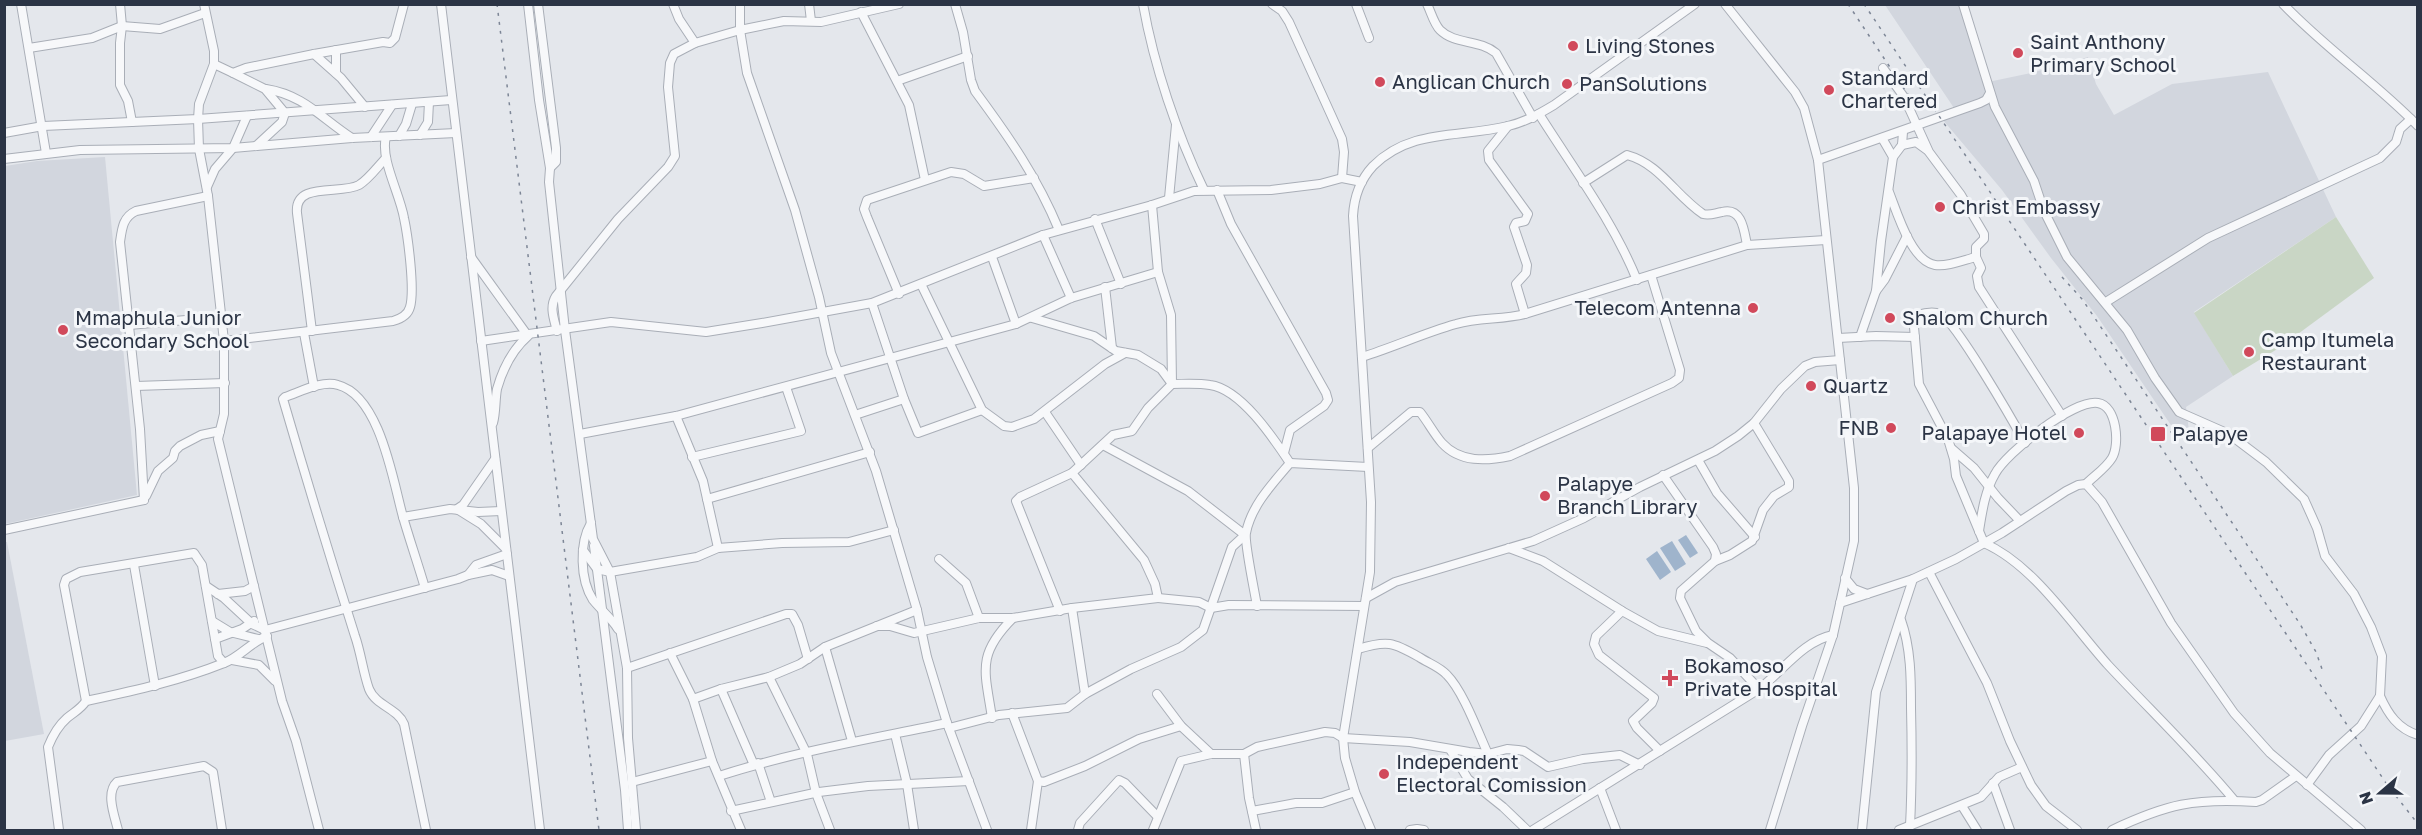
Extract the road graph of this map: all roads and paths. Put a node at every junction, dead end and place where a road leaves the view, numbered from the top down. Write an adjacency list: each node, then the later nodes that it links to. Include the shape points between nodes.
1 (21, 4): 27 (street)
2 (120, 4): 23 (street)
3 (404, 4): 28 (street, via 395,38 390,43)
4 (441, 4): 38 (street)
5 (528, 4): 74 (street)
6 (538, 4): 74 (street, via 556,148 556,162)
7 (673, 4): 26 (street)
8 (740, 4): 24 (street)
9 (810, 4): 22 (street)
10 (899, 4): 21 (street)
11 (955, 4): 30 (street)
12 (1143, 4): 50 (street, via 1149,39)
13 (1272, 4): 76 (street, via 1289,22 1342,139)
14 (1356, 4): 25 (street)
15 (1427, 4): 46 (street, via 1439,29 1449,37 1487,45 1496,53)
16 (1695, 4): 46 (street)
17 (1725, 4): 73 (street, via 1795,92 1808,117)
18 (1963, 4): 37 (street)
19 (2283, 4): 48 (street, via 2313,35)
20 (205, 9): 23 (street, via 160,28); 31 (street)
21 (861, 12): 22 (street); 35 (street)
22 (811, 21): 24 (street, via 784,21)
23 (122, 26): 27 (street, via 92,38); 49 (street, via 120,85)
24 (740, 30): 26 (street); 107 (street, via 747,73 795,210)
25 (1369, 38)
26 (695, 43): 101 (street, via 674,54 670,63 669,103 675,156)
27 (29, 48): 51 (street)
28 (336, 50): 29 (street); 34 (street)
29 (314, 54): 33 (street); 34 (street)
30 (968, 56): 35 (street); 75 (street, via 975,91)
31 (214, 64): 33 (street); 47 (street, via 201,97)
32 (1883, 68): 53 (street)
33 (233, 73): 36 (street)
34 (336, 73): 42 (street)
35 (897, 81): 77 (street, via 909,105)
36 (265, 89): 43 (street, via 290,94); 44 (street)
37 (1990, 93): 53 (street, via 1980,103); 105 (street, via 2067,257)
38 (451, 100): 39 (street); 57 (street)
39 (429, 102): 40 (street); 58 (street, via 428,122)
40 (412, 104): 41 (street); 60 (street)
41 (392, 105): 42 (street); 61 (street)
42 (365, 107): 43 (street)
43 (317, 111): 44 (street); 62 (street)
44 (285, 113): 45 (street); 65 (street, via 282,122)
45 (247, 116): 47 (street); 66 (street)
46 (1536, 116): 52 (street); 79 (street)
47 (198, 119): 49 (street); 67 (street)
48 (2411, 119): 54 (street); 105 (street, via 2380,158 2208,238)
49 (132, 122): 51 (street)
50 (1176, 123): 80 (street); 84 (street)
51 (43, 126): 56 (street); 69 (street)
52 (1508, 126): 78 (street, via 1406,143 1387,152); 108 (street, via 1488,151 1489,160 1528,214 1525,221 1514,227 1527,265 1526,273 1516,284)
53 (1918, 126): 55 (street); 68 (street)
54 (2418, 126)
55 (1903, 132): 63 (street); 64 (street)
56 (4, 133)
57 (456, 133): 58 (street); 92 (street)
58 (420, 135): 60 (street)
59 (386, 136): 60 (street); 61 (street); 71 (street)
60 (399, 136)
61 (370, 137): 62 (street)
62 (352, 138): 65 (street)
63 (1882, 138): 70 (street); 73 (street)
64 (1902, 145): 68 (street, via 1916,142); 70 (street)
65 (256, 146): 66 (street)
66 (233, 148): 67 (street); 82 (street, via 215,169)
67 (199, 149): 69 (street, via 118,148); 82 (street)
68 (1929, 152): 94 (street, via 1984,234)
69 (46, 153): 72 (street)
70 (1893, 157): 83 (street)
71 (386, 158): 114 (street, via 357,186 310,192 298,202); 114 (street, via 405,218 410,309 393,321)
72 (4, 159)
73 (1818, 160): 90 (street)
74 (550, 168): 101 (street)
75 (1034, 178): 77 (street, via 984,186 951,172); 87 (street)
76 (1342, 178): 78 (street); 81 (street, via 1271,190)
77 (925, 180): 103 (street, via 865,203 867,217)
78 (1362, 182): 124 (street, via 1354,200 1353,216)
79 (1583, 183): 91 (street, via 1627,155 1638,158 1651,165 1703,214 1730,210 1737,214); 97 (street, via 1625,250)
80 (1204, 190): 81 (street); 84 (street)
81 (1216, 190): 148 (street, via 1328,400 1290,430)
82 (208, 192): 109 (street); 112 (street, via 136,211 123,223 120,242)
83 (1889, 192): 89 (street); 102 (street)
84 (1169, 198): 85 (street)
85 (1152, 205): 86 (street); 95 (street)
86 (1095, 219): 87 (street); 99 (street)
87 (1059, 230): 88 (street)
88 (1043, 235): 93 (street); 104 (street)
89 (1907, 236): 94 (street, via 1917,252 1933,265); 102 (street)
90 (1826, 240): 91 (street); 118 (street)
91 (1747, 245): 96 (street)
92 (470, 256): 115 (street); 120 (street)
93 (992, 257): 98 (street); 111 (street)
94 (1976, 257): 138 (street, via 1981,268 1977,276 1979,287)
95 (1158, 272): 99 (street); 129 (street, via 1170,315)
96 (1651, 275): 97 (street); 145 (street, via 1680,370 1672,383 1510,456 1475,460 1450,451 1416,411)
97 (1637, 280): 108 (street)
98 (921, 284): 103 (street); 121 (street)
99 (1121, 284): 100 (street)
100 (1105, 287): 104 (street); 122 (street)
101 (560, 290): 113 (street)
102 (1876, 291): 116 (street)
103 (899, 294): 106 (street)
104 (1071, 298): 110 (street)
105 (2106, 302): 234 (street, via 2179,412 2229,434 2266,462 2304,499 2325,556 2354,594 2371,627 2382,656)
106 (872, 303): 107 (street); 125 (street)
107 (822, 312): 113 (street, via 706,332 610,322); 127 (street)
108 (1525, 314): 124 (street, via 1455,324)
109 (220, 316): 112 (street); 119 (street)
110 (1032, 318): 111 (street); 122 (street, via 1094,336)
111 (1016, 324): 121 (street)
112 (129, 325): 130 (street)
113 (561, 331): 115 (street); 142 (street)
114 (308, 332): 119 (street); 131 (street)
115 (528, 336): 120 (street); 140 (street, via 513,350 506,365)
116 (1860, 337): 117 (street); 118 (street)
117 (1915, 337): 143 (street, via 1917,315 1934,312 1946,318); 146 (street, via 1919,384)
118 (1838, 338): 126 (street)
119 (224, 341): 128 (street)
120 (481, 341): 140 (street)
121 (948, 343): 125 (street); 134 (street)
122 (1112, 348): 123 (street)
123 (1125, 353): 129 (street, via 1138,355 1161,369); 135 (street, via 1105,364)
124 (1362, 357): 145 (street)
125 (890, 359): 127 (street); 133 (street)
126 (1840, 360): 139 (street, via 1805,366); 185 (street, via 1855,515 1854,541)
127 (837, 373): 132 (street); 136 (street)
128 (225, 383): 130 (street); 141 (street)
129 (1172, 384): 144 (street, via 1132,431 1113,435); 148 (street, via 1224,389 1259,421)
130 (136, 386): 159 (street)
131 (314, 387): 163 (street, via 341,385 366,407 384,445); 200 (street, via 283,399)
132 (786, 387): 137 (street); 149 (street, via 801,431)
133 (904, 399): 134 (street, via 918,433); 136 (street)
134 (982, 410): 135 (street, via 1004,426 1012,427)
135 (1045, 412): 153 (street)
136 (855, 415): 147 (street)
137 (675, 416): 142 (street); 149 (street)
138 (2062, 416): 143 (street); 157 (street, via 2099,403 2113,416 2114,454)
139 (1754, 423): 151 (street); 170 (street, via 1790,484 1763,510)
140 (491, 429): 150 (street)
141 (220, 431): 159 (street, via 180,446 158,471); 188 (street, via 219,443)
142 (580, 434): 165 (street)
143 (2025, 443): 158 (street, via 1995,472)
144 (1103, 445): 153 (street); 169 (street, via 1203,500)
145 (1368, 448): 154 (street)
146 (1950, 448): 158 (street); 168 (street, via 1956,476)
147 (870, 452): 160 (street); 167 (street)
148 (1284, 453): 152 (street)
149 (692, 457): 160 (street)
150 (495, 459): 161 (street); 162 (street)
151 (1698, 460): 156 (street); 170 (street, via 1717,493)
152 (1290, 464): 154 (street); 169 (street, via 1256,508)
153 (1081, 465): 155 (street)
154 (1368, 467): 195 (street, via 1370,572)
155 (1072, 473): 193 (street, via 1144,560); 204 (street, via 1016,501)
156 (1663, 475): 174 (street, via 1547,536); 178 (street, via 1713,547)
157 (2086, 484): 164 (street, via 2072,488); 256 (street, via 2102,502 2206,676 2255,737)
158 (1989, 486): 164 (street); 168 (street)
159 (144, 500): 166 (street)
160 (707, 500): 173 (street)
161 (457, 509): 162 (street); 163 (street); 176 (street, via 481,524)
162 (501, 511): 176 (street)
163 (403, 517): 189 (street)
164 (2020, 521): 172 (street)
165 (591, 523): 171 (street); 175 (street)
166 (4, 530)
167 (894, 530): 173 (street, via 849,542); 201 (street)
168 (1979, 531): 172 (street)
169 (1245, 535): 197 (street); 199 (street, via 1232,547)
170 (1755, 537): 178 (street)
171 (593, 539): 180 (street); 181 (street)
172 (1984, 543): 182 (street); 266 (street, via 2013,560 2044,590 2087,642)
173 (718, 548): 181 (street, via 697,557)
174 (1509, 548): 195 (street, via 1395,582); 205 (street, via 1544,561)
175 (583, 550): 180 (street); 203 (street, via 586,588)
176 (506, 552): 183 (street, via 476,565); 184 (street)
177 (939, 559): 207 (street, via 966,583)
178 (1715, 561): 220 (street, via 1681,591 1680,598 1696,631)
179 (134, 565): 187 (street, via 194,554 202,566); 229 (street); 236 (street, via 80,572 66,579)
180 (597, 568): 181 (street); 203 (street)
181 (610, 572): 216 (street)
182 (1929, 572): 186 (street); 254 (street, via 1987,683)
183 (468, 575): 184 (street, via 492,570); 189 (street)
184 (509, 576): 278 (street)
185 (1845, 578): 191 (street, via 1854,589); 196 (street)
186 (1912, 579): 191 (street); 209 (street)
187 (206, 586): 190 (street); 192 (street)
188 (254, 586): 190 (street); 202 (street)
189 (425, 588): 200 (street)
190 (219, 594): 192 (street); 194 (street)
191 (1869, 594): 196 (street)
192 (208, 598): 206 (street)
193 (1158, 598): 198 (street); 199 (street, via 1179,598)
194 (228, 601): 206 (street, via 216,604); 211 (street)
195 (1365, 602): 197 (street); 222 (street)
196 (1840, 603): 217 (street)
197 (1257, 606): 199 (street)
198 (1072, 608): 204 (street); 232 (street)
199 (1210, 608): 232 (street, via 1203,630 1181,647)
200 (346, 610): 215 (street); 277 (street, via 373,695 404,724)
201 (917, 610): 212 (street); 214 (street)
202 (260, 611): 211 (street); 215 (street)
203 (603, 611): 216 (street); 279 (street)
204 (1060, 611): 208 (street)
205 (1622, 611): 220 (street, via 1658,631); 246 (street, via 1596,636 1594,644 1599,655 1654,698 1633,721)
206 (210, 612): 210 (street)
207 (979, 618): 208 (street); 214 (street)
208 (1013, 618): 238 (street, via 989,648 984,665)
209 (1901, 620): 272 (street, via 1910,671); 296 (street, via 1876,692)
210 (212, 621): 213 (street); 218 (street)
211 (252, 624): 213 (street); 215 (street)
212 (877, 626): 214 (street); 221 (street)
213 (230, 632): 218 (street); 219 (street)
214 (922, 632): 239 (street)
215 (266, 633): 219 (street); 228 (street)
216 (620, 633): 226 (street)
217 (1833, 635): 231 (street, via 1812,642); 295 (street)
218 (215, 639): 225 (street, via 218,656)
219 (258, 639): 225 (street)
220 (1708, 643): 231 (street, via 1730,658)
221 (825, 647): 224 (street); 244 (street)
222 (1358, 649): 243 (street); 250 (street, via 1391,644 1445,672)
223 (670, 653): 224 (street, via 792,614); 226 (street); 235 (street)
224 (808, 659): 227 (street)
225 (227, 662): 228 (street, via 239,660 259,665); 229 (street)
226 (627, 668): 259 (street)
227 (769, 677): 230 (street); 247 (street)
228 (278, 683): 276 (street)
229 (154, 686): 236 (street)
230 (721, 689): 235 (street); 252 (street)
231 (1759, 689): 246 (street)
232 (1085, 694): 237 (street, via 1067,708)
233 (1157, 694): 240 (street)
234 (2380, 696): 242 (street, via 2396,722); 262 (street, via 2361,726 2329,755)
235 (693, 699): 251 (street)
236 (86, 701): 273 (street, via 63,722 48,747)
237 (1012, 713): 238 (street); 258 (street)
238 (992, 718): 239 (street)
239 (948, 726): 241 (street); 257 (street)
240 (1181, 726): 248 (street); 258 (street, via 1139,739 1044,782)
241 (895, 734): 244 (street); 261 (street)
242 (2418, 735)
243 (1343, 738): 245 (street, via 1410,742); 249 (street, via 1325,732 1257,747); 264 (street)
244 (852, 741): 247 (street)
245 (1451, 751): 250 (street); 292 (street, via 1468,779)
246 (1660, 751): 253 (street)
247 (807, 754): 252 (street); 265 (street)
248 (1211, 754): 249 (street); 271 (street, via 1181,761)
249 (1244, 754): 270 (street)
250 (1488, 754): 253 (street, via 1507,749 1524,751 1548,767 1620,755)
251 (712, 761): 255 (street); 259 (street)
252 (756, 764): 255 (street); 267 (street)
253 (1640, 765): 263 (street)
254 (2022, 767): 260 (street); 300 (street, via 2046,806)
255 (719, 776): 269 (street)
256 (2296, 776): 262 (street); 266 (street, via 2262,800)
257 (969, 781): 261 (street); 284 (street)
258 (1038, 781): 285 (street)
259 (632, 782): 280 (street)
260 (1993, 783): 268 (street, via 1981,796); 299 (street)
261 (907, 784): 265 (street); 283 (street)
262 (2307, 784): 302 (street)
263 (1600, 788): 293 (street); 294 (street)
264 (1355, 792): 270 (street, via 1322,803); 289 (street)
265 (816, 793): 267 (street); 282 (street)
266 (2234, 800): 301 (street, via 2212,799 2165,807)
267 (771, 802): 269 (street)
268 (1962, 806): 272 (street); 298 (street)
269 (731, 811): 281 (street)
270 (1252, 811): 288 (street)
271 (1157, 816): 286 (street, via 1119,780 1080,823); 287 (street)
272 (1910, 826): 297 (street)
273 (59, 831)
274 (118, 831): 275 (street, via 111,794 117,782 204,766 213,772)
275 (222, 831)
276 (319, 831)
277 (426, 831)
278 (540, 831)
279 (628, 831)
280 (636, 831)
281 (741, 831)
282 (830, 831)
283 (914, 831)
284 (987, 831)
285 (1030, 831)
286 (1078, 831)
287 (1153, 831)
288 (1256, 831)
289 (1371, 831)
290 (1410, 831): 291 (street)
291 (1424, 831)
292 (1527, 831)
293 (1533, 831)
294 (1616, 831)
295 (1770, 831)
296 (1862, 831)
297 (1899, 831)
298 (1977, 831)
299 (2010, 831)
300 (2077, 831)
301 (2112, 831)
302 (2361, 831)

